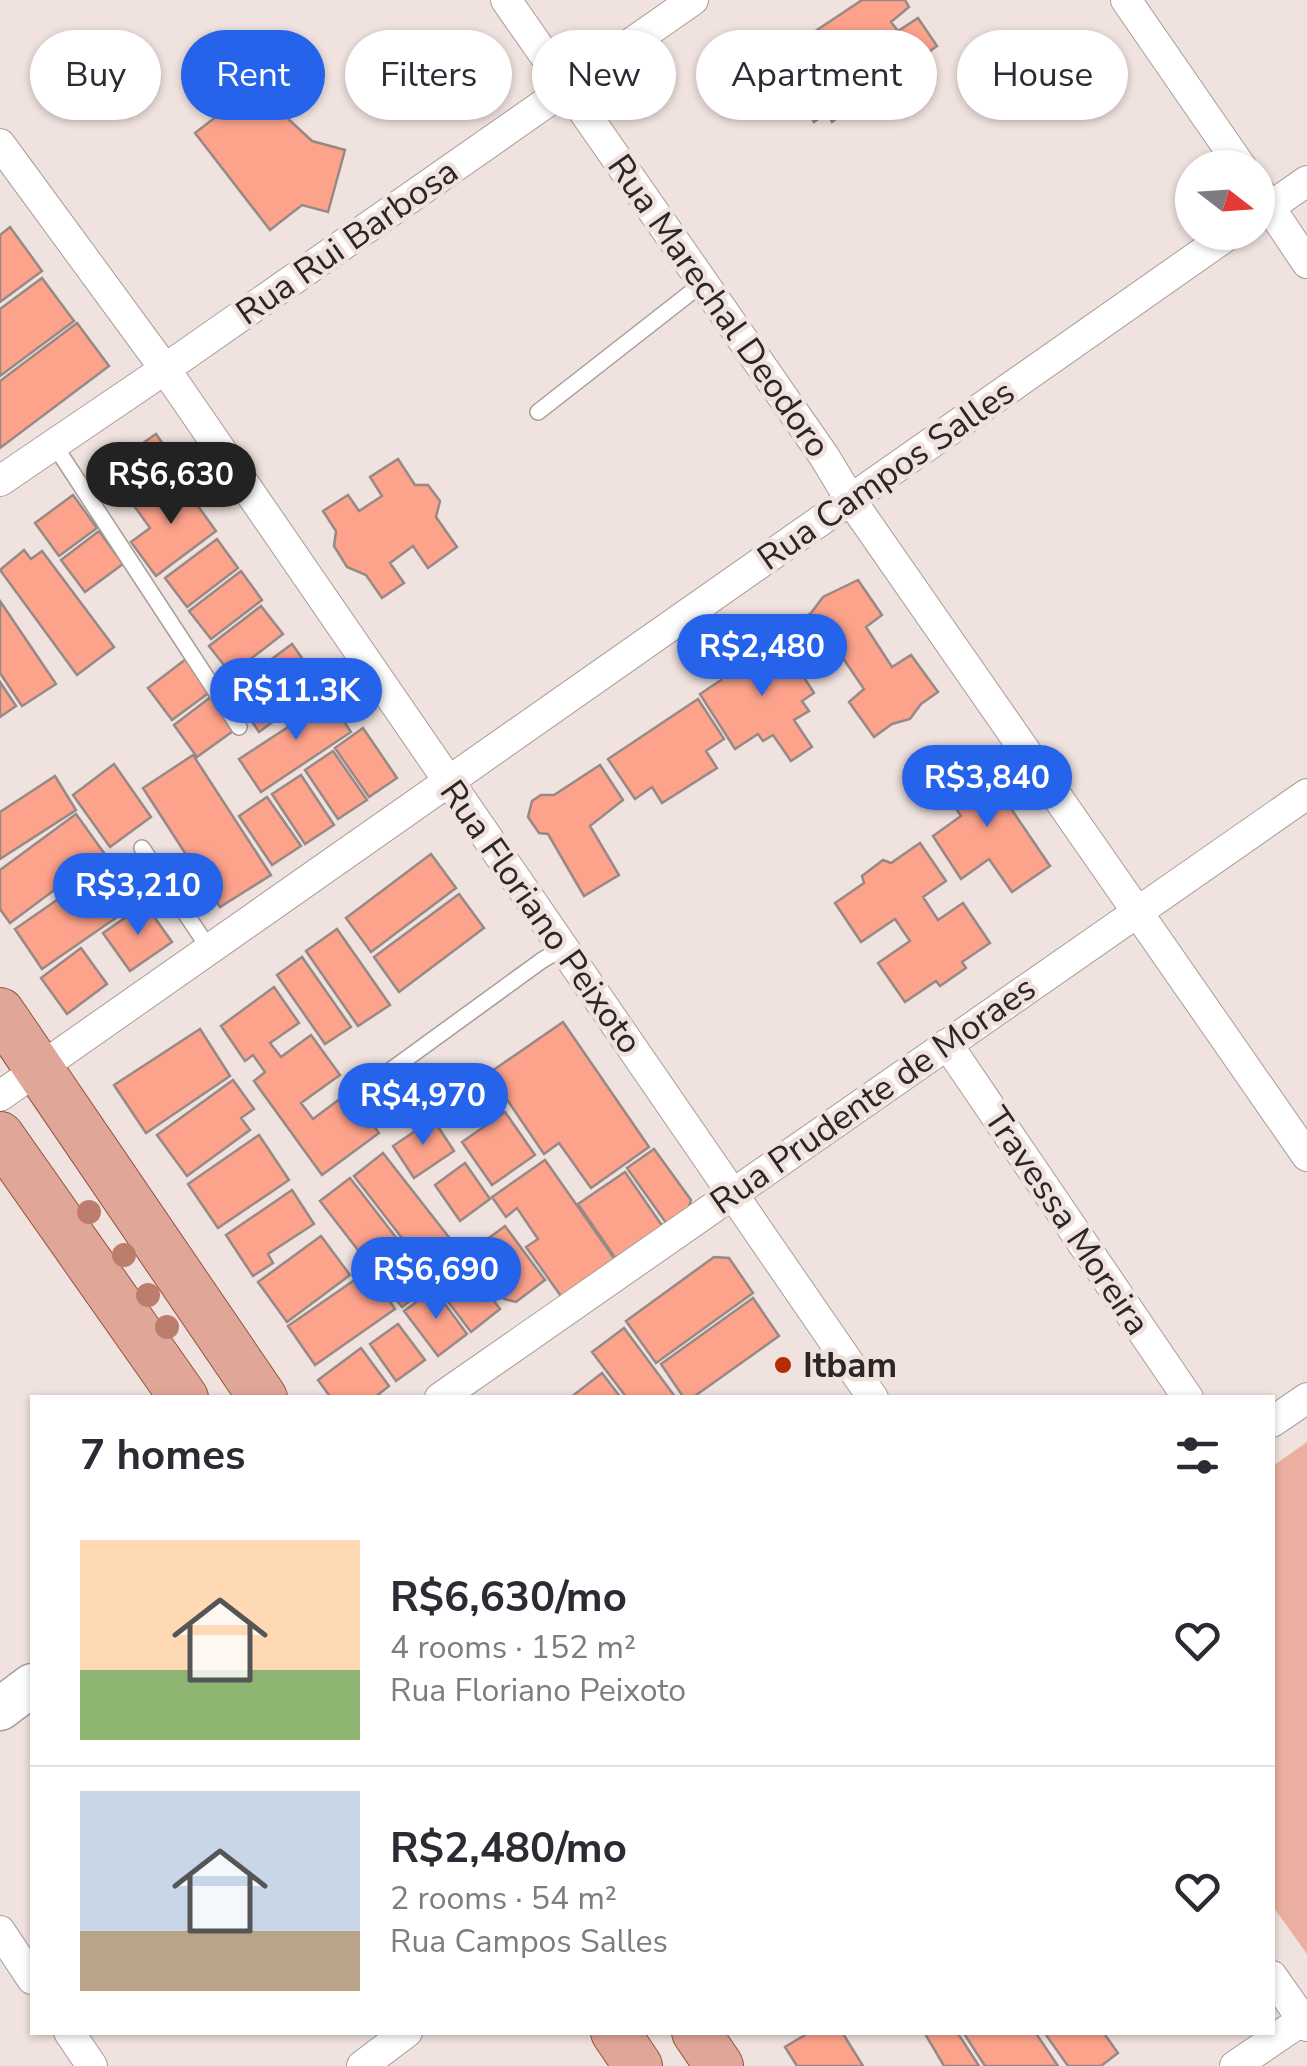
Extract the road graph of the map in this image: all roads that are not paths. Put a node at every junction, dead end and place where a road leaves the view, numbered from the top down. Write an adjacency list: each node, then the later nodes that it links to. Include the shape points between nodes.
1 (506, 0): 5 (street, Rua Marechal Deodoro)
2 (692, 0): 4 (street, Rua Rui Barbosa)
3 (1126, 0): 9 (street)
4 (649, 30)
5 (532, 38)
6 (532, 112): 16 (street, Rua Rui Barbosa)
7 (589, 120): 15 (street, Rua Marechal Deodoro)
8 (0, 144): 16 (street, Rua Floriano Peixoto)
9 (1230, 150)
10 (1307, 181): 11 (street)
11 (1275, 197)
12 (1275, 222): 14 (street)
13 (1206, 250): 20 (street, Rua Campos Salles)
14 (1307, 262)
15 (703, 283): 17 (lane); 20 (street, Rua Marechal Deodoro)
16 (164, 369): 18 (street, Rua Rui Barbosa); 22 (street, Rua Floriano Peixoto)
17 (538, 412)
18 (53, 443): 19 (street, Rua Rui Barbosa); 21 (lane)
19 (0, 481)
20 (850, 500): 22 (street, Rua Campos Salles); 25 (street, Rua Marechal Deodoro)
21 (239, 727)
22 (448, 783): 26 (street, Rua Floriano Peixoto); 27 (street, Rua Campos Salles)
23 (1307, 794): 25 (street, Rua Prudente de Moraes)
24 (142, 848): 27 (lane)
25 (1138, 911): 29 (street, Rua Prudente de Moraes); 34 (street, Rua Marechal Deodoro)
26 (562, 948): 31 (lane); 35 (street, Rua Floriano Peixoto)
27 (210, 950): 30 (street, Rua Campos Salles)
28 (0, 1012): 30 (main road)
29 (946, 1044): 35 (street, Rua Prudente de Moraes); 40 (street, Travessa Moreira)
30 (40, 1068): 32 (street, Rua Campos Salles); 37 (main road)
31 (391, 1070)
32 (0, 1096)
33 (0, 1136): 36 (main road)
34 (1307, 1156)
35 (733, 1194): 38 (street, Rua Prudente de Moraes); 39 (street, Rua Floriano Peixoto)
36 (182, 1395)
37 (260, 1395)
38 (444, 1395)
39 (871, 1395)
40 (1186, 1395)
41 (1307, 1398): 42 (street)
42 (1275, 1420)
43 (30, 1686): 44 (main road)
44 (0, 1709)
45 (0, 1931): 46 (street)
46 (30, 1976)
47 (1275, 1980): 48 (street)
48 (1306, 2021): 57 (street)
49 (71, 2035): 53 (street)
50 (403, 2035): 54 (street)
51 (616, 2035): 55 (main road)
52 (698, 2035): 56 (main road)
53 (92, 2066)
54 (362, 2066)
55 (638, 2066)
56 (719, 2066)
57 (1235, 2066)

